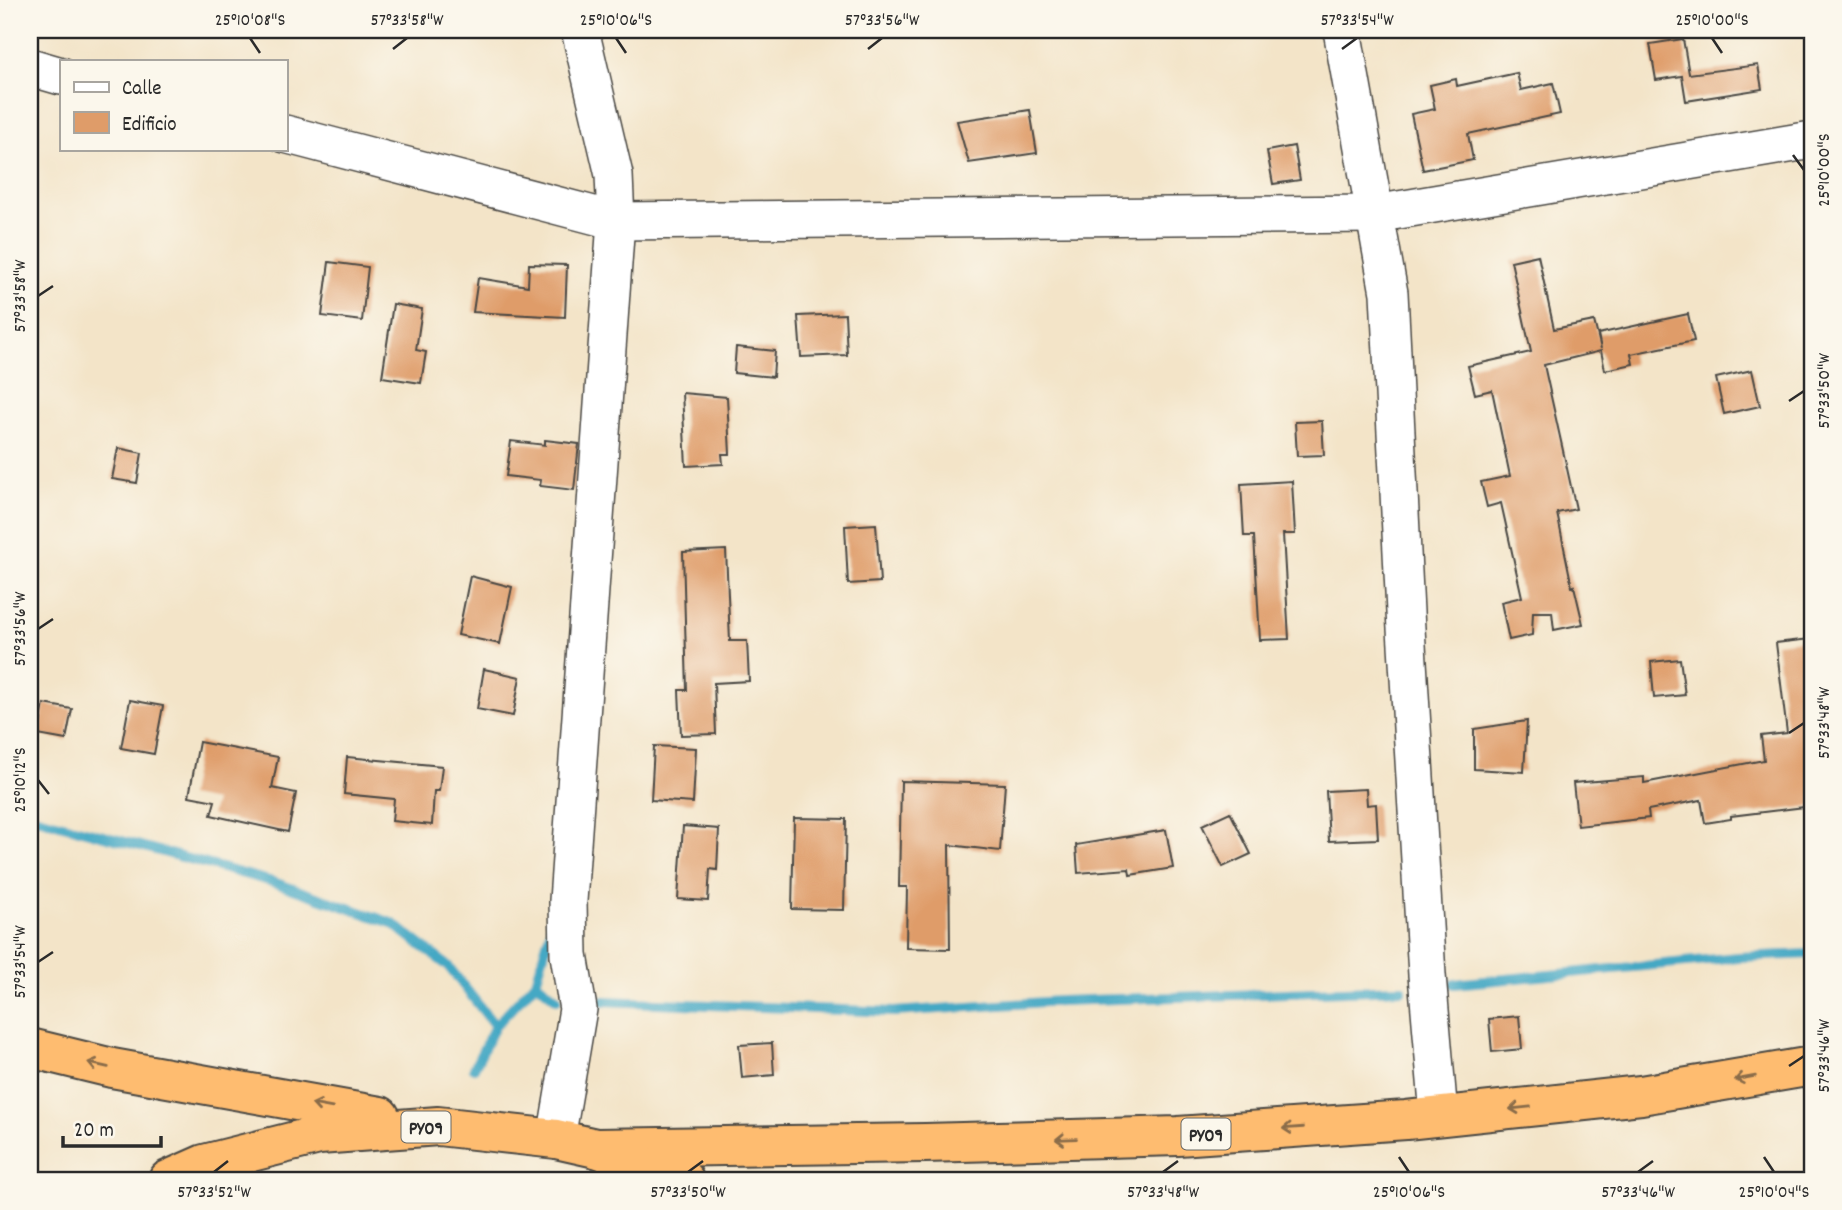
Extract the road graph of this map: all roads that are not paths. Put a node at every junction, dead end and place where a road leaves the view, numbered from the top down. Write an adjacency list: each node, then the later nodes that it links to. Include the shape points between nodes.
1 (580, 30): 8 (street, via 614,175)
2 (1342, 30): 7 (street)
3 (30, 67): 4 (street)
4 (60, 76)
5 (287, 135): 8 (street)
6 (1812, 139): 7 (street)
7 (1375, 214): 8 (street); 11 (street, via 1389,293)
8 (616, 220): 13 (street, via 568,901 569,955 578,1009)
9 (30, 1048): 12 (highway, PY09, one-way to 9, via 112,1068)
10 (1812, 1066): 11 (highway, PY09, one-way to 11, via 1641,1095)
11 (1439, 1116): 14 (highway, PY09, one-way to 14, via 1165,1136)
12 (438, 1126): 13 (highway, PY09); 15 (highway, PY09, via 319,1135 204,1164)
13 (555, 1139): 14 (highway, PY09)
14 (596, 1148): 16 (highway, PY09)
15 (168, 1180)
16 (684, 1180)

